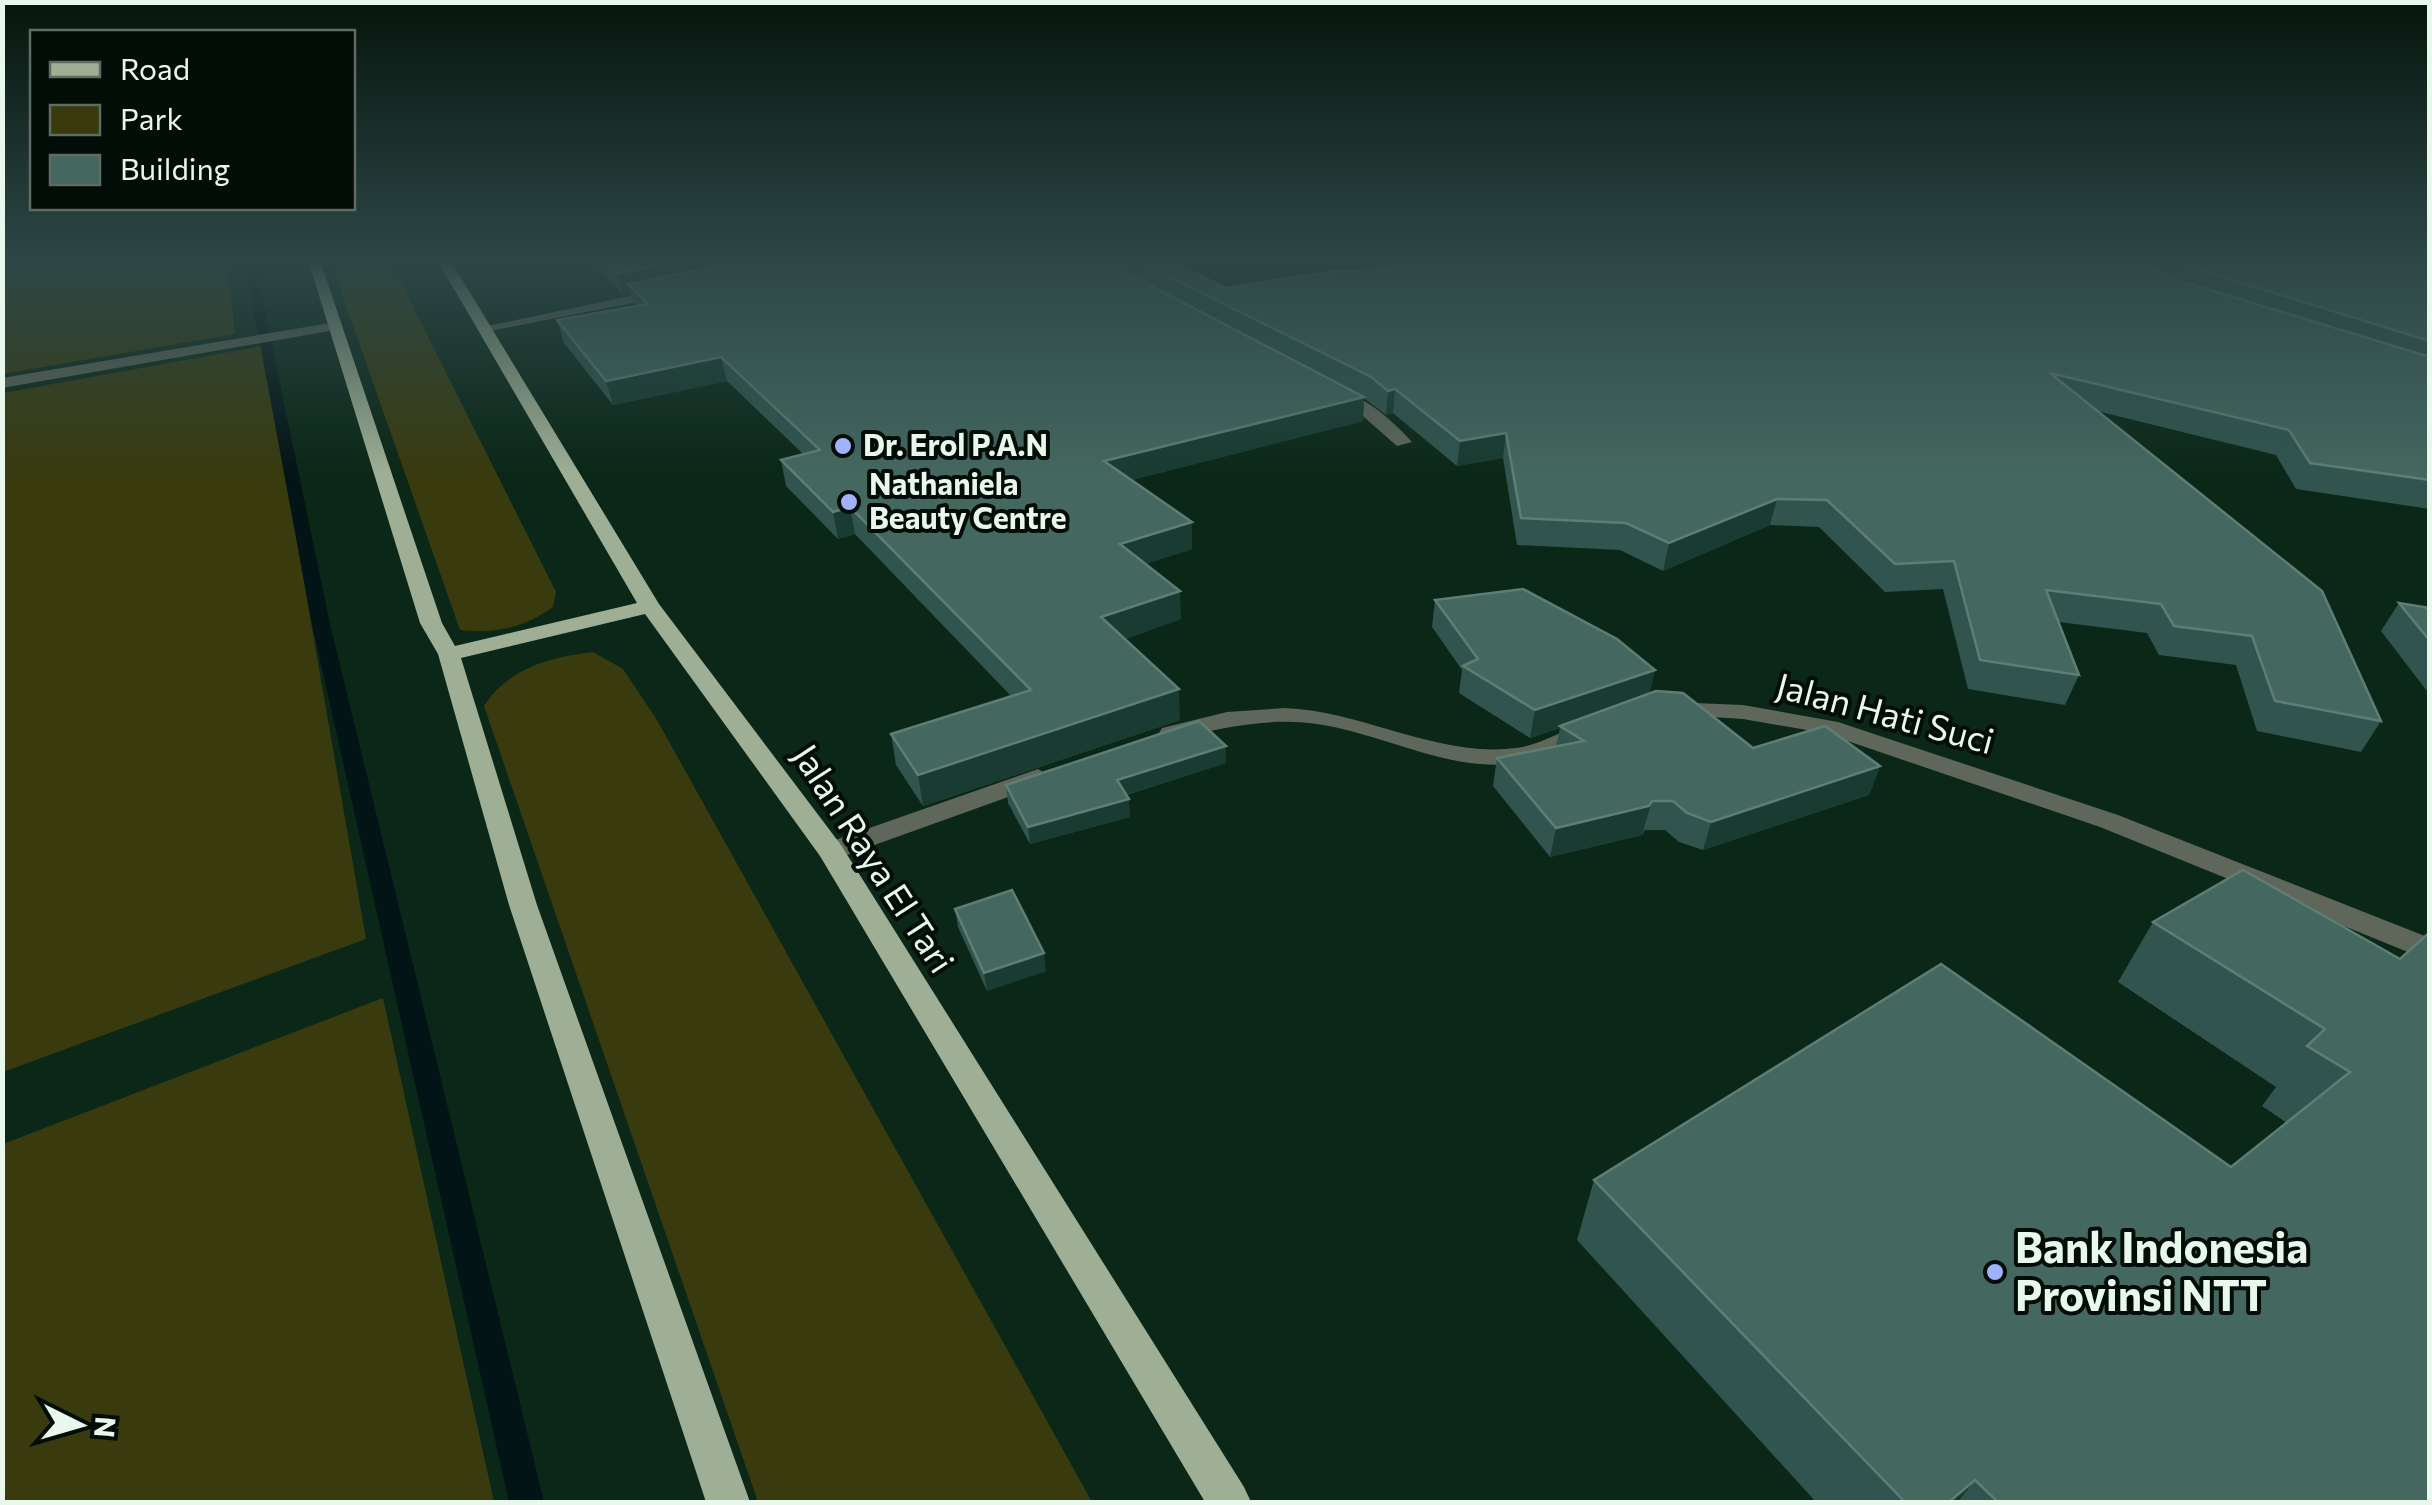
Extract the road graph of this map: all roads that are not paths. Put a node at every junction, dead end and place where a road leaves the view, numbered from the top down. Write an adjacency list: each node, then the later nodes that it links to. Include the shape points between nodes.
1 (292, 333): 4 (street)
2 (338, 333): 8 (main road, via 431,623)
3 (488, 333): 7 (main road, Jalan Raya El Tari)
4 (2, 383)
5 (1323, 388): 6 (street, via 1362,407)
6 (1404, 442)
7 (650, 606): 8 (main road); 13 (main road, Jalan Raya El Tari)
8 (450, 654): 15 (main road, via 523,905)
9 (1647, 708): 14 (street, Jalan Hati Suci, via 1743,712 1829,727 2109,820)
10 (1614, 720): 11 (street, via 1513,756 1457,753 1322,718 1288,716 1212,722)
11 (1148, 741)
12 (1061, 769): 13 (street)
13 (831, 851): 16 (main road, Jalan Raya El Tari)
14 (2430, 950)
15 (728, 1502)
16 (1229, 1502)

